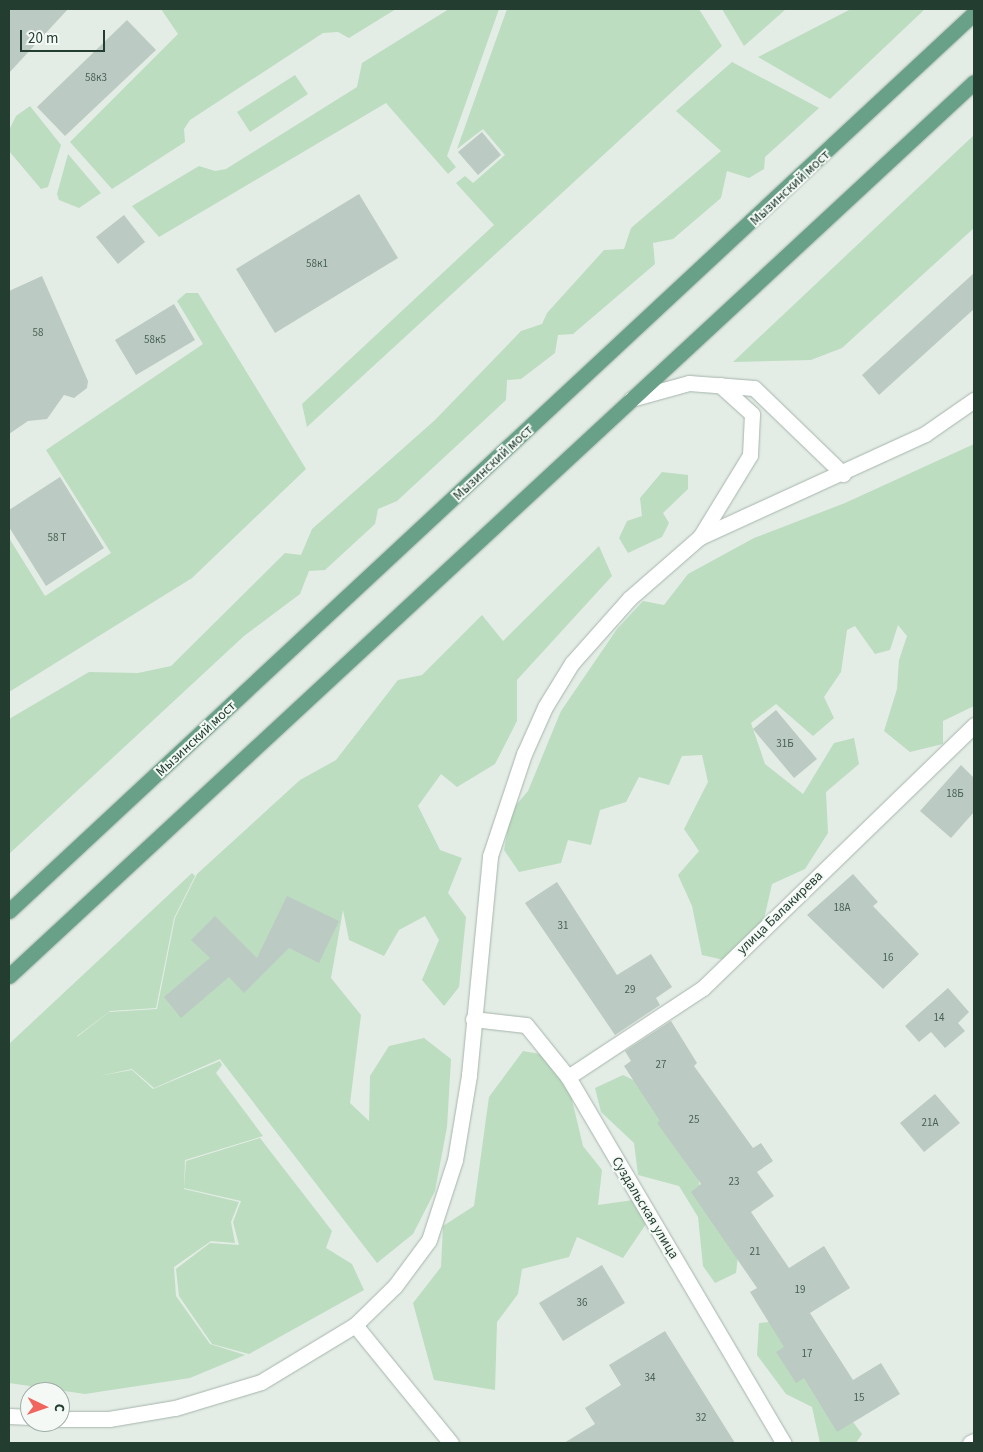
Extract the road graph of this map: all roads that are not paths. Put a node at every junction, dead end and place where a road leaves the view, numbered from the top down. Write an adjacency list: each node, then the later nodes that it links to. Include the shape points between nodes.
1 (974, 13): 9 (main road, Мызинский мост)
2 (974, 82): 4 (main road)
3 (720, 385): 4 (street, via 689,383); 6 (street, via 754,388); 7 (street, via 752,414 750,455)
4 (630, 399): 10 (main road)
5 (974, 400): 6 (street, via 925,434)
6 (843, 474): 7 (street)
7 (700, 537): 11 (street, via 630,598 572,663 545,707 524,754 490,856)
8 (974, 725): 12 (street, улица Балакирева, via 703,988)
9 (9, 911)
10 (9, 976)
11 (473, 1018): 12 (street, Суздальская улица, via 526,1025); 13 (street, via 469,1076 455,1160 429,1240 395,1286)
12 (568, 1078): 17 (street, Суздальская улица)
13 (355, 1325): 14 (street, via 261,1382 175,1408 109,1419); 16 (street)
14 (70, 1419)
15 (974, 1441): 18 (street)
16 (451, 1443)
17 (784, 1443)
18 (970, 1443)

